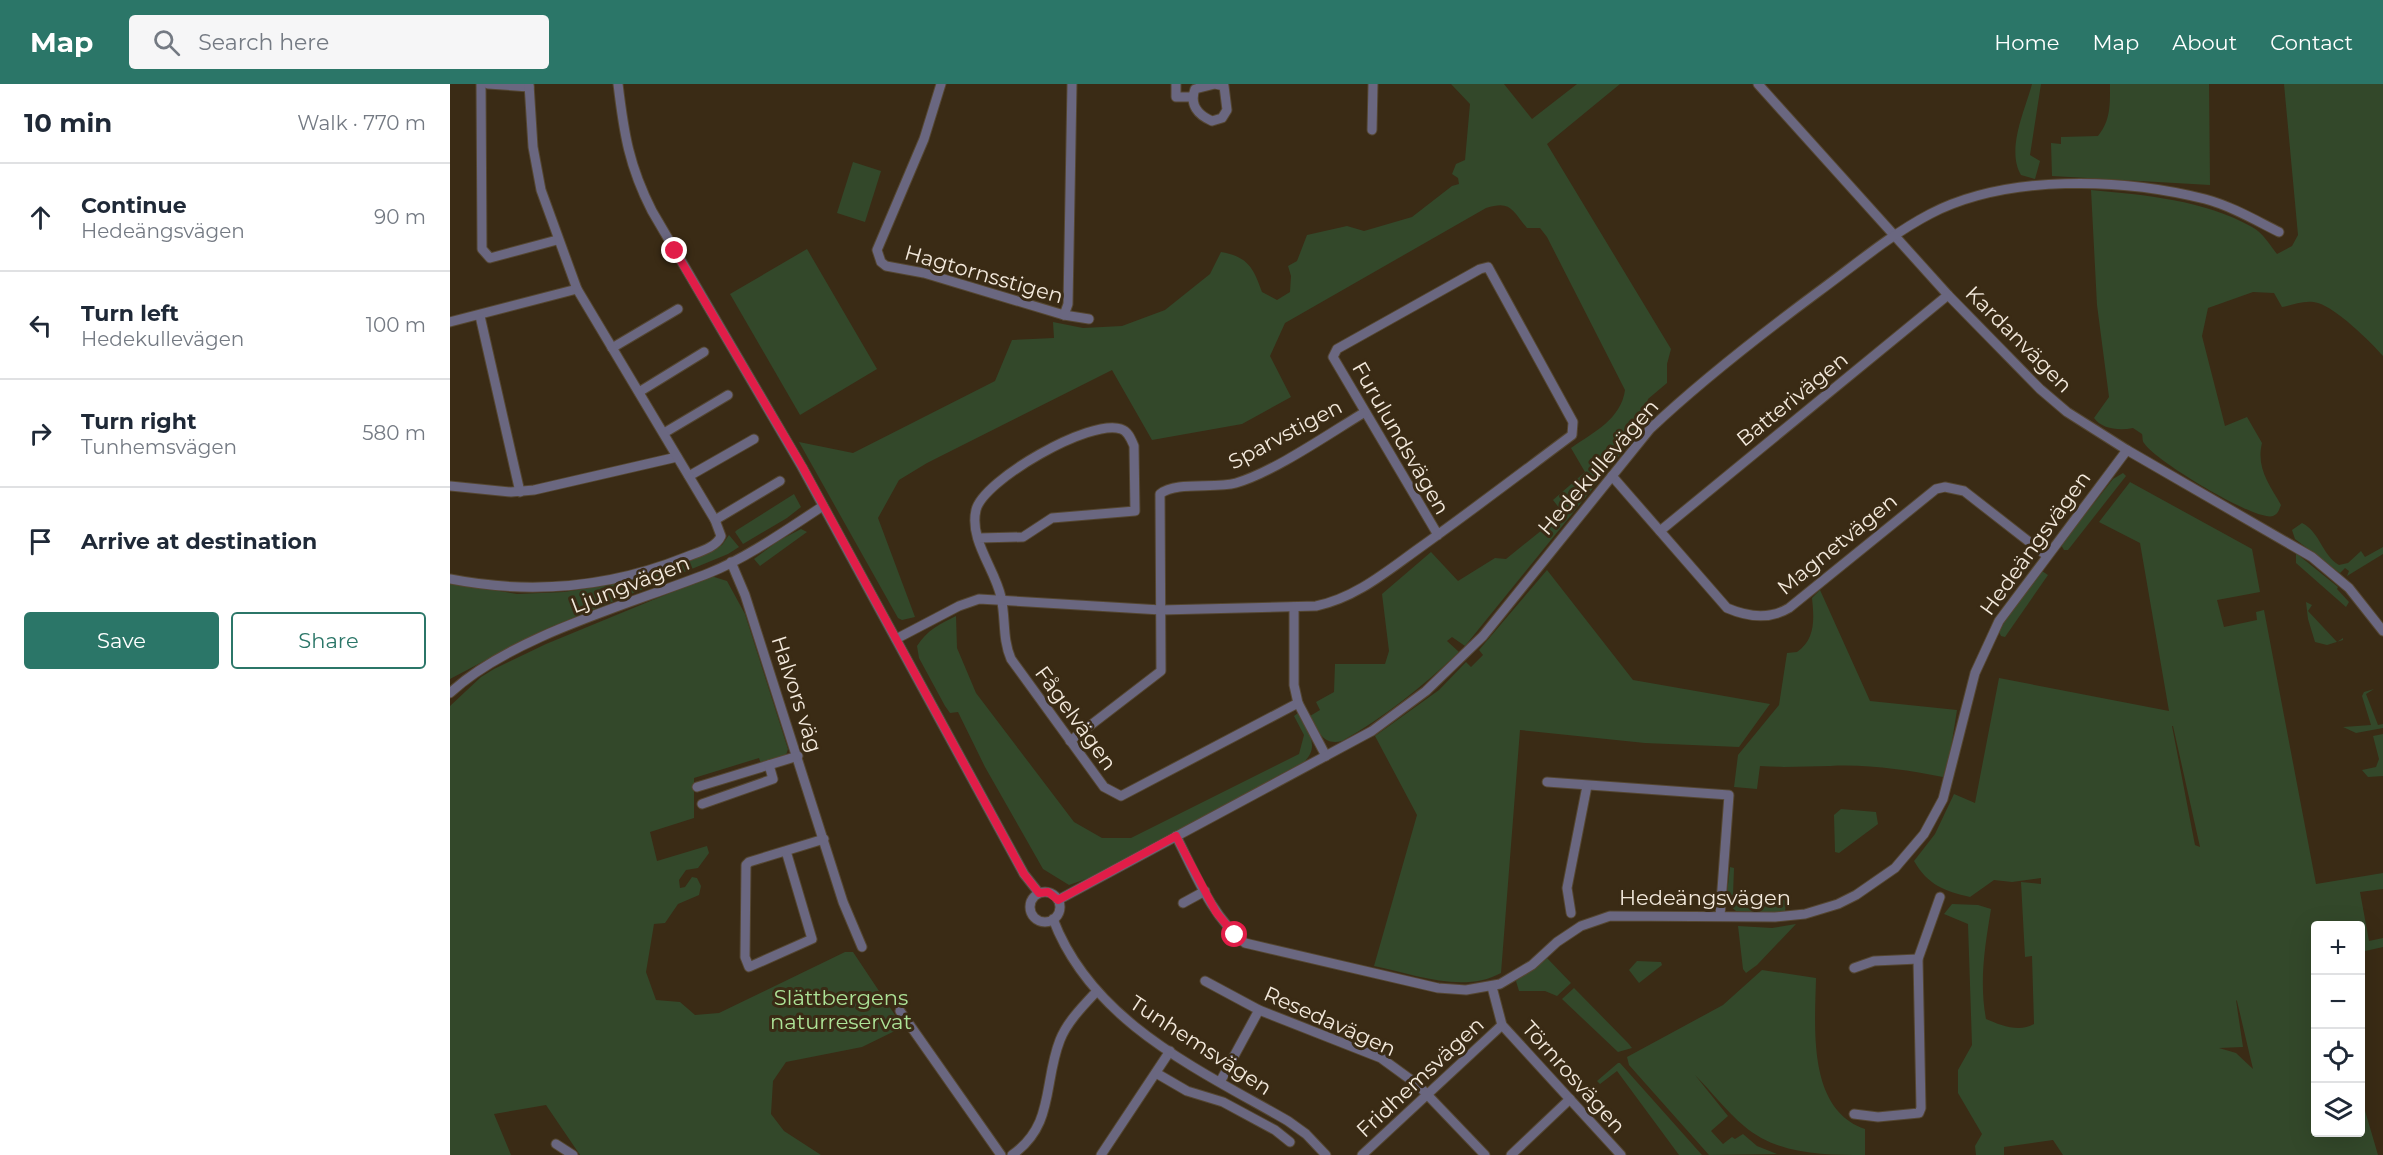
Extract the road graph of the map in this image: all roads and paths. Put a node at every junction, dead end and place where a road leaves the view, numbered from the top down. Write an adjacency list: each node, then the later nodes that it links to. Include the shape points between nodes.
1 (481, 84): 14 (street, via 482,249 490,258)
2 (488, 84): 9 (street)
3 (618, 84): 36 (street, via 635,177)
4 (941, 84): 18 (street, Hagtornsstigen, via 924,139 877,250 881,262)
5 (1072, 84): 18 (street, via 1068,304)
6 (1176, 84): 10 (street, via 1176,97)
7 (1373, 84): 11 (street)
8 (1758, 84): 13 (street, Kardanvägen)
9 (529, 85): 14 (street, via 537,168)
10 (1192, 98): 10 (street, via 1202,117 1212,122 1222,118 1227,110 1224,86 1195,88)
11 (1372, 130)
12 (2279, 232): 13 (street, Hedekullevägen, via 2204,199 2154,190 2038,184 1966,198)
13 (1896, 235): 16 (street, Kardanvägen); 32 (street, Hedekullevägen, via 1711,374 1650,429)
14 (557, 240): 15 (street)
15 (577, 289): 19 (street); 22 (street)
16 (1948, 295): 29 (street, Kardanvägen, via 2040,389 2067,412); 38 (street, Batterivägen)
17 (678, 309): 22 (street)
18 (1064, 315): 20 (street, Hagtornsstigen)
19 (480, 316): 21 (street); 35 (street)
20 (1089, 320)
21 (450, 322)
22 (612, 348): 24 (street)
23 (704, 352): 24 (street)
24 (639, 392): 27 (street)
25 (728, 395): 27 (street)
26 (1365, 412): 39 (street, Furulundsvägen); 39 (street, Furulundsvägen, via 1333,357 1337,349 1480,269 1490,269 1574,429 1572,435); 46 (street, Sparvstigen, via 1250,478 1220,486 1173,488 1160,494)
27 (664, 433): 30 (street)
28 (754, 439): 31 (street)
29 (2127, 450): 41 (street, Hedeängsvägen); 47 (street, Kardanvägen, via 2312,557 2349,588)
30 (677, 457): 31 (street); 35 (street)
31 (689, 476): 37 (street)
32 (1612, 476): 38 (street, Magnetvägen); 53 (street, Hedekullevägen, via 1466,655 1401,711)
33 (780, 481): 37 (street)
34 (450, 486): 35 (street)
35 (520, 492)
36 (823, 506): 42 (street, Ljungvägen); 48 (street)
37 (715, 520): 43 (street, via 722,536 714,544 659,568 612,581 519,587)
38 (1660, 531): 41 (street, Magnetvägen, via 1727,608 1753,616 1770,616 1789,608 1936,489 1945,487 1964,491)
39 (1438, 535): 45 (street, Furulundsvägen, via 1359,590 1335,602)
40 (979, 538): 40 (street, via 976,509 984,495 1015,470 1065,441 1099,429 1124,429 1130,437 1134,446 1135,512 1052,518 1023,537); 44 (street)
41 (2046, 555): 68 (street, Hedeängsvägen, via 1985,647 1970,689 1943,799 1910,852 1875,883 1838,904 1791,916)
42 (731, 562): 49 (street, Ljungvägen, via 540,638 489,664); 52 (street, Halvors väg)
43 (450, 579)
44 (1001, 598): 46 (street, Furulundsvägen); 48 (street, Furulundsvägen, via 979,599 959,606); 51 (street, Fågelvägen, via 1004,638 1011,659)
45 (1294, 607): 46 (street, Furulundsvägen); 50 (street, via 1294,685)
46 (1161, 610): 51 (street, via 1161,671)
47 (2383, 632)
48 (896, 639): 63 (street, via 1018,865)
49 (450, 693)
50 (1298, 703): 51 (street, Fågelvägen, via 1121,796 1104,787); 53 (street)
51 (1070, 741)
52 (798, 756): 54 (street); 60 (street, Halvors väg)
53 (1326, 756): 59 (street, Hedekullevägen)
54 (769, 765): 57 (street); 58 (street, via 773,779)
55 (1547, 782): 56 (street)
56 (1587, 786): 67 (street, via 1567,888); 68 (street, via 1729,795)
57 (697, 787)
58 (702, 804)
59 (1176, 836): 62 (street, Hedeängsvägen); 65 (street, Hedekullevägen)
60 (824, 838): 61 (street); 70 (street, Halvors väg, via 843,902)
61 (786, 851): 61 (street, via 746,865 745,957 749,967 812,939)
62 (1205, 891): 66 (street); 74 (street, Hedeängsvägen, via 1225,925 1245,943 1438,988)
63 (1039, 893): 65 (street, via 1048,892); 69 (street, via 1031,903 1032,915 1042,921)
64 (1940, 897): 71 (street)
65 (1058, 900): 69 (street, via 1059,910)
66 (1182, 903)
67 (1571, 914)
68 (1720, 916): 74 (street, Hedeängsvägen, via 1625,915 1594,920 1563,938 1532,965)
69 (1053, 919): 75 (street, Tunhemsvägen, via 1063,946)
70 (862, 947)
71 (1918, 959): 72 (street, via 1874,961); 84 (street, via 1919,1113 1878,1117)
72 (1854, 968)
73 (1204, 981): 76 (street, Resedavägen)
74 (1492, 987): 78 (street, Törnrosvägen)
75 (1096, 992): 79 (street, Tunhemsvägen, via 1124,1021); 89 (street, via 1062,1034 1041,1122 1029,1142)
76 (1259, 1010): 81 (street); 82 (street, Resedavägen, via 1381,1058)
77 (900, 1011): 88 (street)
78 (1502, 1025): 82 (street, Fridhemsvägen); 83 (street, Törnrosvägen)
79 (1170, 1051): 80 (street); 81 (street, Tunhemsvägen)
80 (1156, 1073): 85 (street, via 1187,1091 1224,1102); 90 (street)
81 (1220, 1082): 91 (street, Tunhemsvägen, via 1288,1121)
82 (1427, 1094): 92 (street, Fridhemsvägen); 93 (street, Resedavägen)
83 (1570, 1099): 94 (street); 95 (street, Törnrosvägen)
84 (1854, 1114)
85 (1290, 1142)
86 (555, 1144): 87 (street)
87 (573, 1155)
88 (1001, 1155)
89 (1012, 1155)
90 (1101, 1155)
91 (1326, 1155)
92 (1362, 1155)
93 (1485, 1155)
94 (1511, 1155)
95 (1621, 1155)

